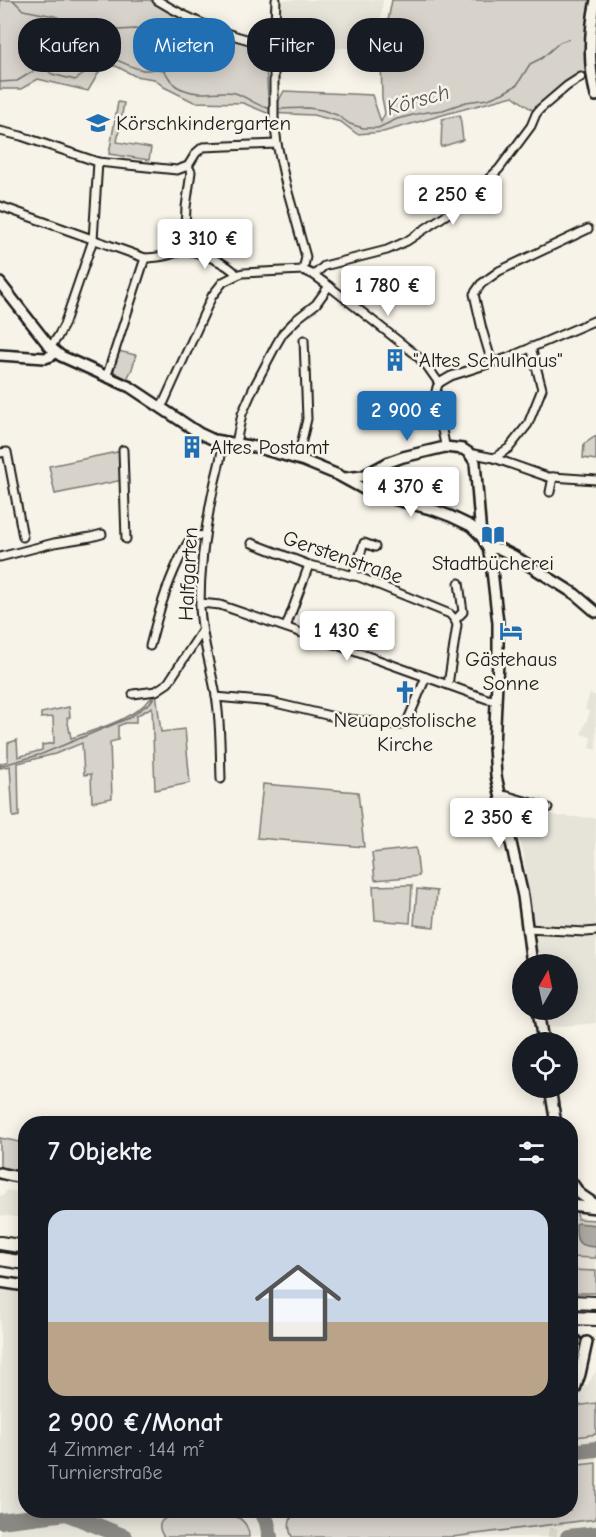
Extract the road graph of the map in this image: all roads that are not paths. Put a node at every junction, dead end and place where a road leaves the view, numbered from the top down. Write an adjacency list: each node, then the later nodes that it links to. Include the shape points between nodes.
1 (157, 0): 5 (street)
2 (276, 0): 4 (street)
3 (596, 0): 8 (main road, via 590,51)
4 (275, 18)
5 (247, 39)
6 (274, 72): 10 (street)
7 (581, 77): 20 (street, via 540,109 499,169 462,204 406,242 324,266)
8 (596, 96)
9 (0, 131): 11 (street)
10 (277, 144): 12 (street, via 203,147); 18 (street, via 306,257)
11 (98, 162): 12 (street, via 177,170); 15 (street)
12 (188, 166): 16 (street, via 191,172)
13 (0, 206): 15 (street)
14 (588, 229): 28 (street, via 499,271 481,284 474,294)
15 (93, 240): 17 (street); 26 (street)
16 (184, 250): 17 (street); 19 (street, via 227,266)
17 (145, 258): 29 (street)
18 (303, 270): 19 (street); 20 (street)
19 (237, 275): 31 (street, via 223,282 212,296)
20 (314, 275): 22 (street)
21 (0, 283): 26 (main road)
22 (329, 286): 30 (street, via 415,354); 33 (street, via 276,345 242,414)
23 (596, 320): 25 (street)
24 (304, 340): 39 (street, via 307,419)
25 (531, 347): 28 (street); 40 (street, via 542,389 528,424 509,448)
26 (52, 349): 27 (main road, via 51,356 45,358); 29 (main road)
27 (0, 354)
28 (492, 363): 30 (street)
29 (106, 375): 31 (main road)
30 (439, 383): 34 (street, via 437,404)
31 (160, 407): 32 (main road, via 207,438)
32 (223, 441): 33 (main road); 50 (street, Halfgarten)
33 (236, 443): 39 (main road)
34 (446, 447): 37 (main road); 42 (main road, via 389,462)
35 (123, 450): 52 (street)
36 (0, 453): 51 (street, via 8,452)
37 (469, 453): 38 (street); 41 (main road)
38 (483, 456): 40 (street); 41 (street)
39 (296, 458): 44 (main road)
40 (494, 458): 43 (street)
41 (475, 462): 48 (main road)
42 (363, 476): 44 (main road); 46 (main road)
43 (553, 477): 45 (street); 47 (street)
44 (345, 478): 46 (main road)
45 (596, 480)
46 (364, 490): 48 (main road)
47 (550, 492)
48 (475, 524): 55 (main road)
49 (102, 534): 56 (street)
50 (204, 536): 60 (street, Halfgarten); 65 (street, via 194,535 188,541 172,573)
51 (23, 537)
52 (126, 539)
53 (252, 543): 57 (street, Gerstenstraße)
54 (375, 547): 58 (street, via 364,543)
55 (488, 548): 61 (main road, via 514,556 575,594); 70 (main road, via 498,623)
56 (0, 557)
57 (309, 565): 58 (street, Gerstenstraße); 63 (street)
58 (352, 576): 62 (street, Gerstenstraße, via 450,614)
59 (459, 583): 62 (street, via 464,612)
60 (200, 603): 63 (street, via 220,605); 64 (street, Halfgarten)
61 (596, 612)
62 (455, 620): 67 (street)
63 (286, 627): 66 (street)
64 (202, 631): 68 (street, via 168,684 156,691); 69 (street, Halfgarten)
65 (150, 646)
66 (426, 677): 67 (street); 69 (street, via 408,722 399,725 339,718 271,702)
67 (448, 685): 70 (street)
68 (132, 694)
69 (216, 697): 71 (street, Halfgarten)
70 (496, 700): 72 (main road, via 495,760)
71 (221, 779)
72 (501, 795): 73 (street); 74 (main road)
73 (548, 808)
74 (527, 929): 75 (street); 76 (main road)
75 (596, 931)
76 (531, 954)
77 (552, 1098): 78 (main road)
78 (555, 1116)
79 (0, 1173): 80 (main road)
80 (18, 1177)
81 (578, 1191): 83 (main road)
82 (578, 1206): 83 (main road)
83 (596, 1207)
84 (0, 1243): 85 (highway)
85 (18, 1246)
86 (0, 1259): 87 (highway)
87 (18, 1262)
88 (0, 1282): 89 (main road)
89 (18, 1285)
90 (578, 1302): 91 (highway)
91 (596, 1303)
92 (578, 1318): 93 (highway)
93 (596, 1319)
94 (591, 1346): 95 (main road)
95 (578, 1380)

